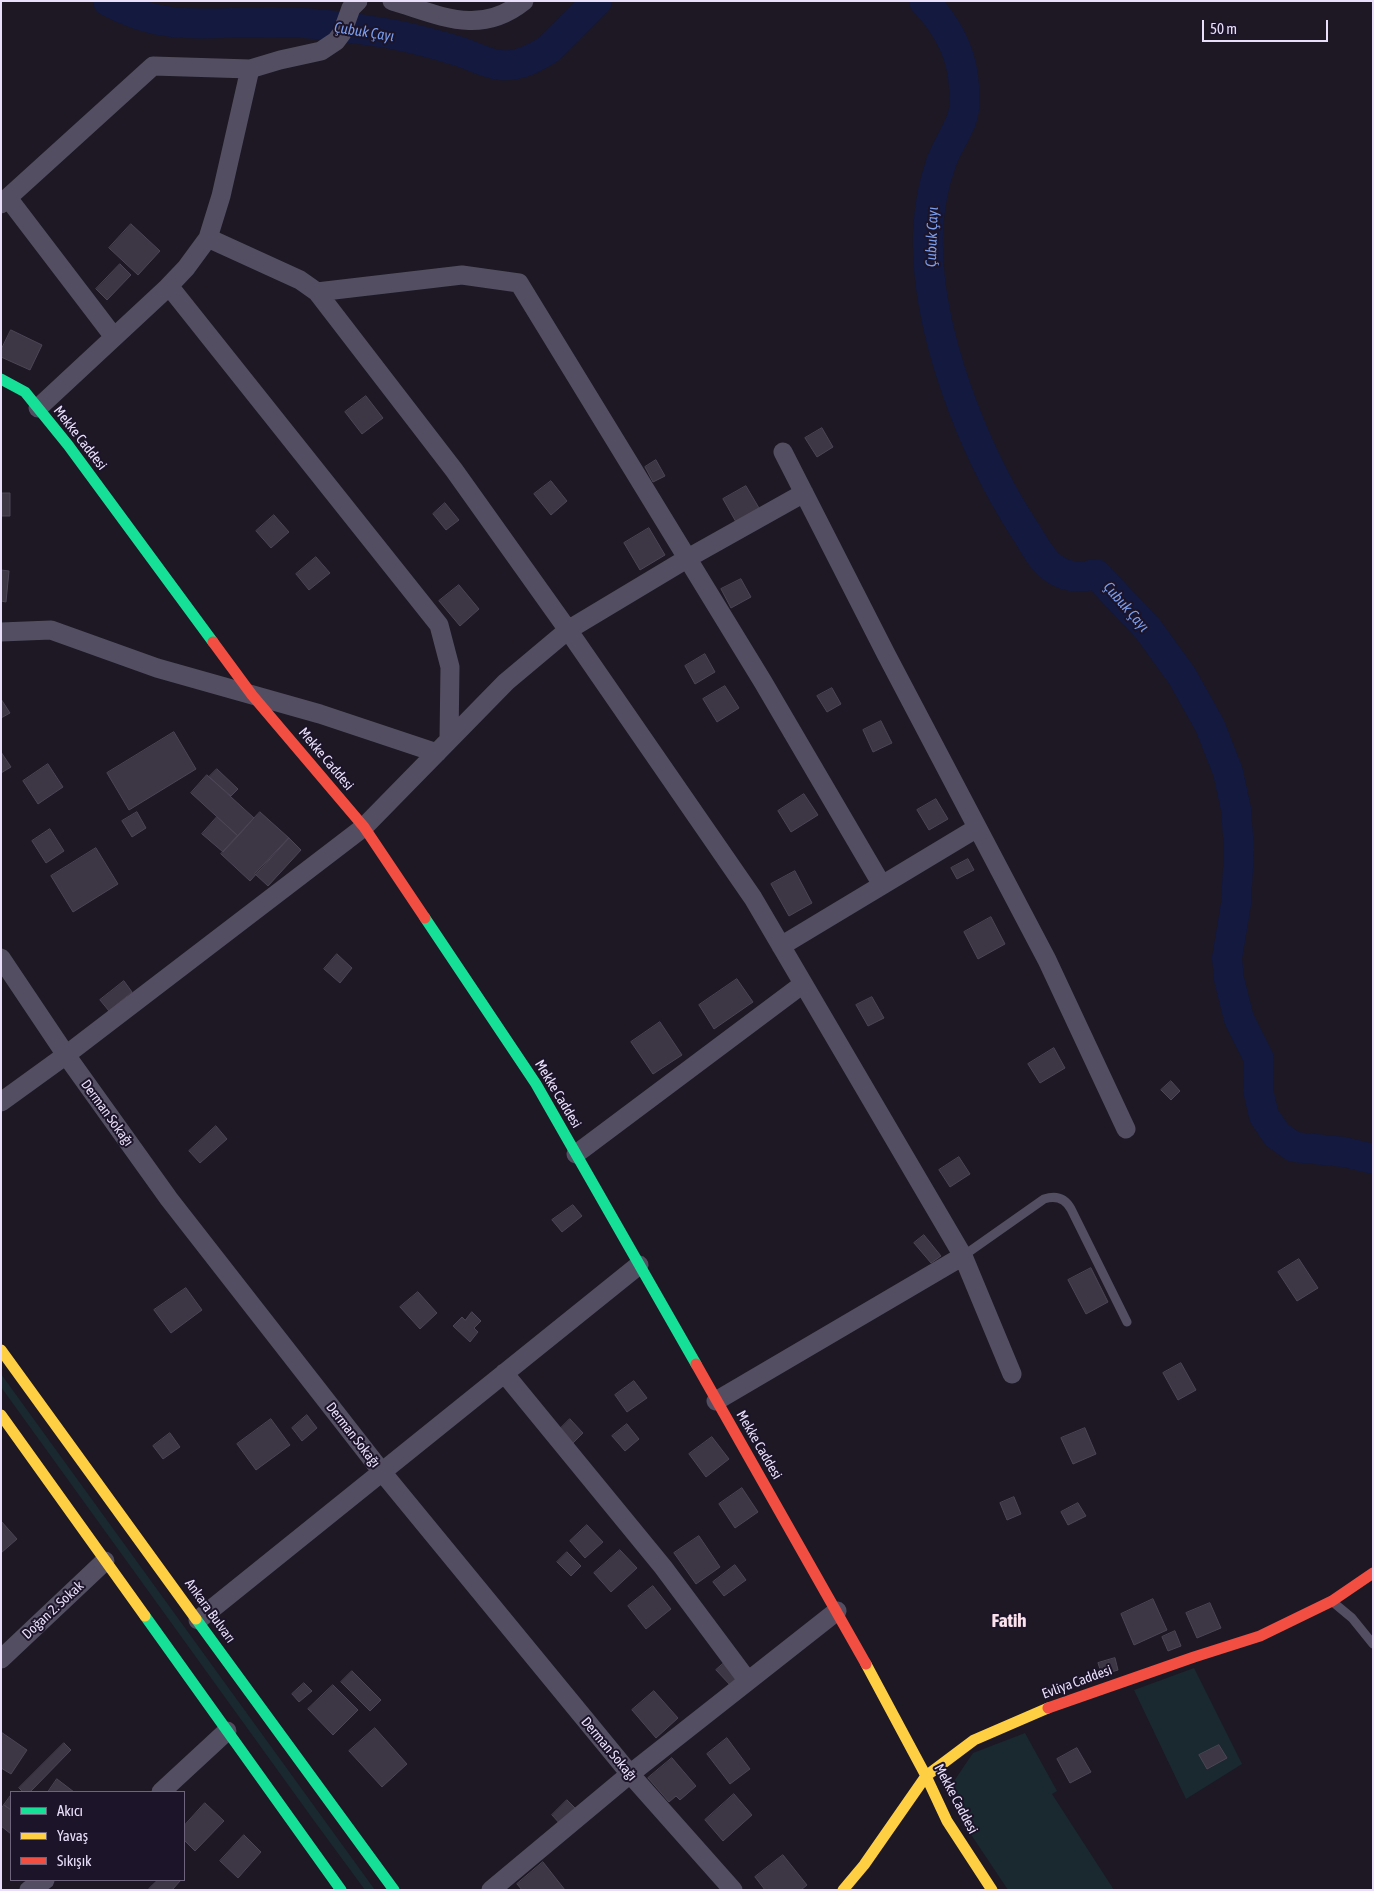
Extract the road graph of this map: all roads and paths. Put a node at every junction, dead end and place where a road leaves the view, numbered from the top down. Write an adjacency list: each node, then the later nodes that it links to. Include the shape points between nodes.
1 (392, 1): 2 (street, via 460,21 474,22 508,12)
2 (524, 1)
3 (353, 8): 4 (street, via 342,33 321,51)
4 (250, 69): 5 (street, via 154,66); 6 (street)
5 (5, 201): 9 (street)
6 (208, 238): 7 (street); 8 (street, via 300,280)
7 (169, 286): 9 (street); 18 (street, via 439,625 450,667)
8 (317, 292): 14 (street, via 462,275 519,283); 15 (street, via 454,470)
9 (114, 337): 11 (street)
10 (1, 379): 11 (street, Mekke Caddesi, via 24,392)
11 (38, 408): 17 (street, Mekke Caddesi)
12 (783, 452): 13 (street)
13 (804, 494): 14 (street); 20 (street)
14 (688, 558): 15 (street); 21 (street)
15 (568, 630): 18 (street, via 506,682); 22 (street, via 753,898)
16 (1, 632): 17 (street, via 51,630 157,668)
17 (252, 695): 18 (street); 19 (street, Mekke Caddesi)
18 (443, 746): 19 (street)
19 (364, 826): 25 (street); 28 (street, Mekke Caddesi, via 536,1084)
20 (978, 828): 21 (street); 27 (street, via 1047,960)
21 (882, 885): 22 (street)
22 (781, 946): 24 (street)
23 (1, 958): 25 (street, Derman Sokağı)
24 (804, 984): 28 (street); 29 (street)
25 (66, 1055): 26 (street); 37 (street, Derman Sokağı, via 169,1199)
26 (1, 1102)
27 (1126, 1129)
28 (576, 1154): 30 (street, Mekke Caddesi)
29 (963, 1256): 31 (lane, via 1044,1199 1063,1199); 34 (street); 35 (street)
30 (639, 1265): 33 (street); 35 (street, Mekke Caddesi)
31 (1127, 1322)
32 (1, 1350): 42 (street, Ankara Bulvarı)
33 (504, 1373): 37 (street); 45 (street, via 663,1567)
34 (1012, 1374)
35 (716, 1400): 41 (street, Mekke Caddesi)
36 (1, 1415): 38 (street)
37 (382, 1472): 42 (street); 47 (street, Derman Sokağı)
38 (105, 1561): 44 (street, Doğan 2. Sokak); 46 (street)
39 (1373, 1573): 40 (street, Evliya Caddesi)
40 (1332, 1601): 43 (lane, via 1352,1618); 48 (street, Evliya Caddesi, via 1252,1639 1033,1714 974,1740)
41 (836, 1611): 45 (street); 48 (street, Mekke Caddesi)
42 (198, 1620): 53 (street, Ankara Bulvarı)
43 (1373, 1644)
44 (1, 1659)
45 (748, 1681): 47 (street)
46 (227, 1731): 49 (street); 52 (street)
47 (630, 1774): 54 (street); 55 (street, Derman Sokağı)
48 (926, 1776): 56 (street, Evliya Caddesi); 57 (street, Mekke Caddesi, via 947,1821)
49 (162, 1791)
50 (43, 1881): 51 (street)
51 (29, 1890)
52 (340, 1890)
53 (394, 1890)
54 (491, 1890)
55 (733, 1890)
56 (843, 1890)
57 (992, 1890)

